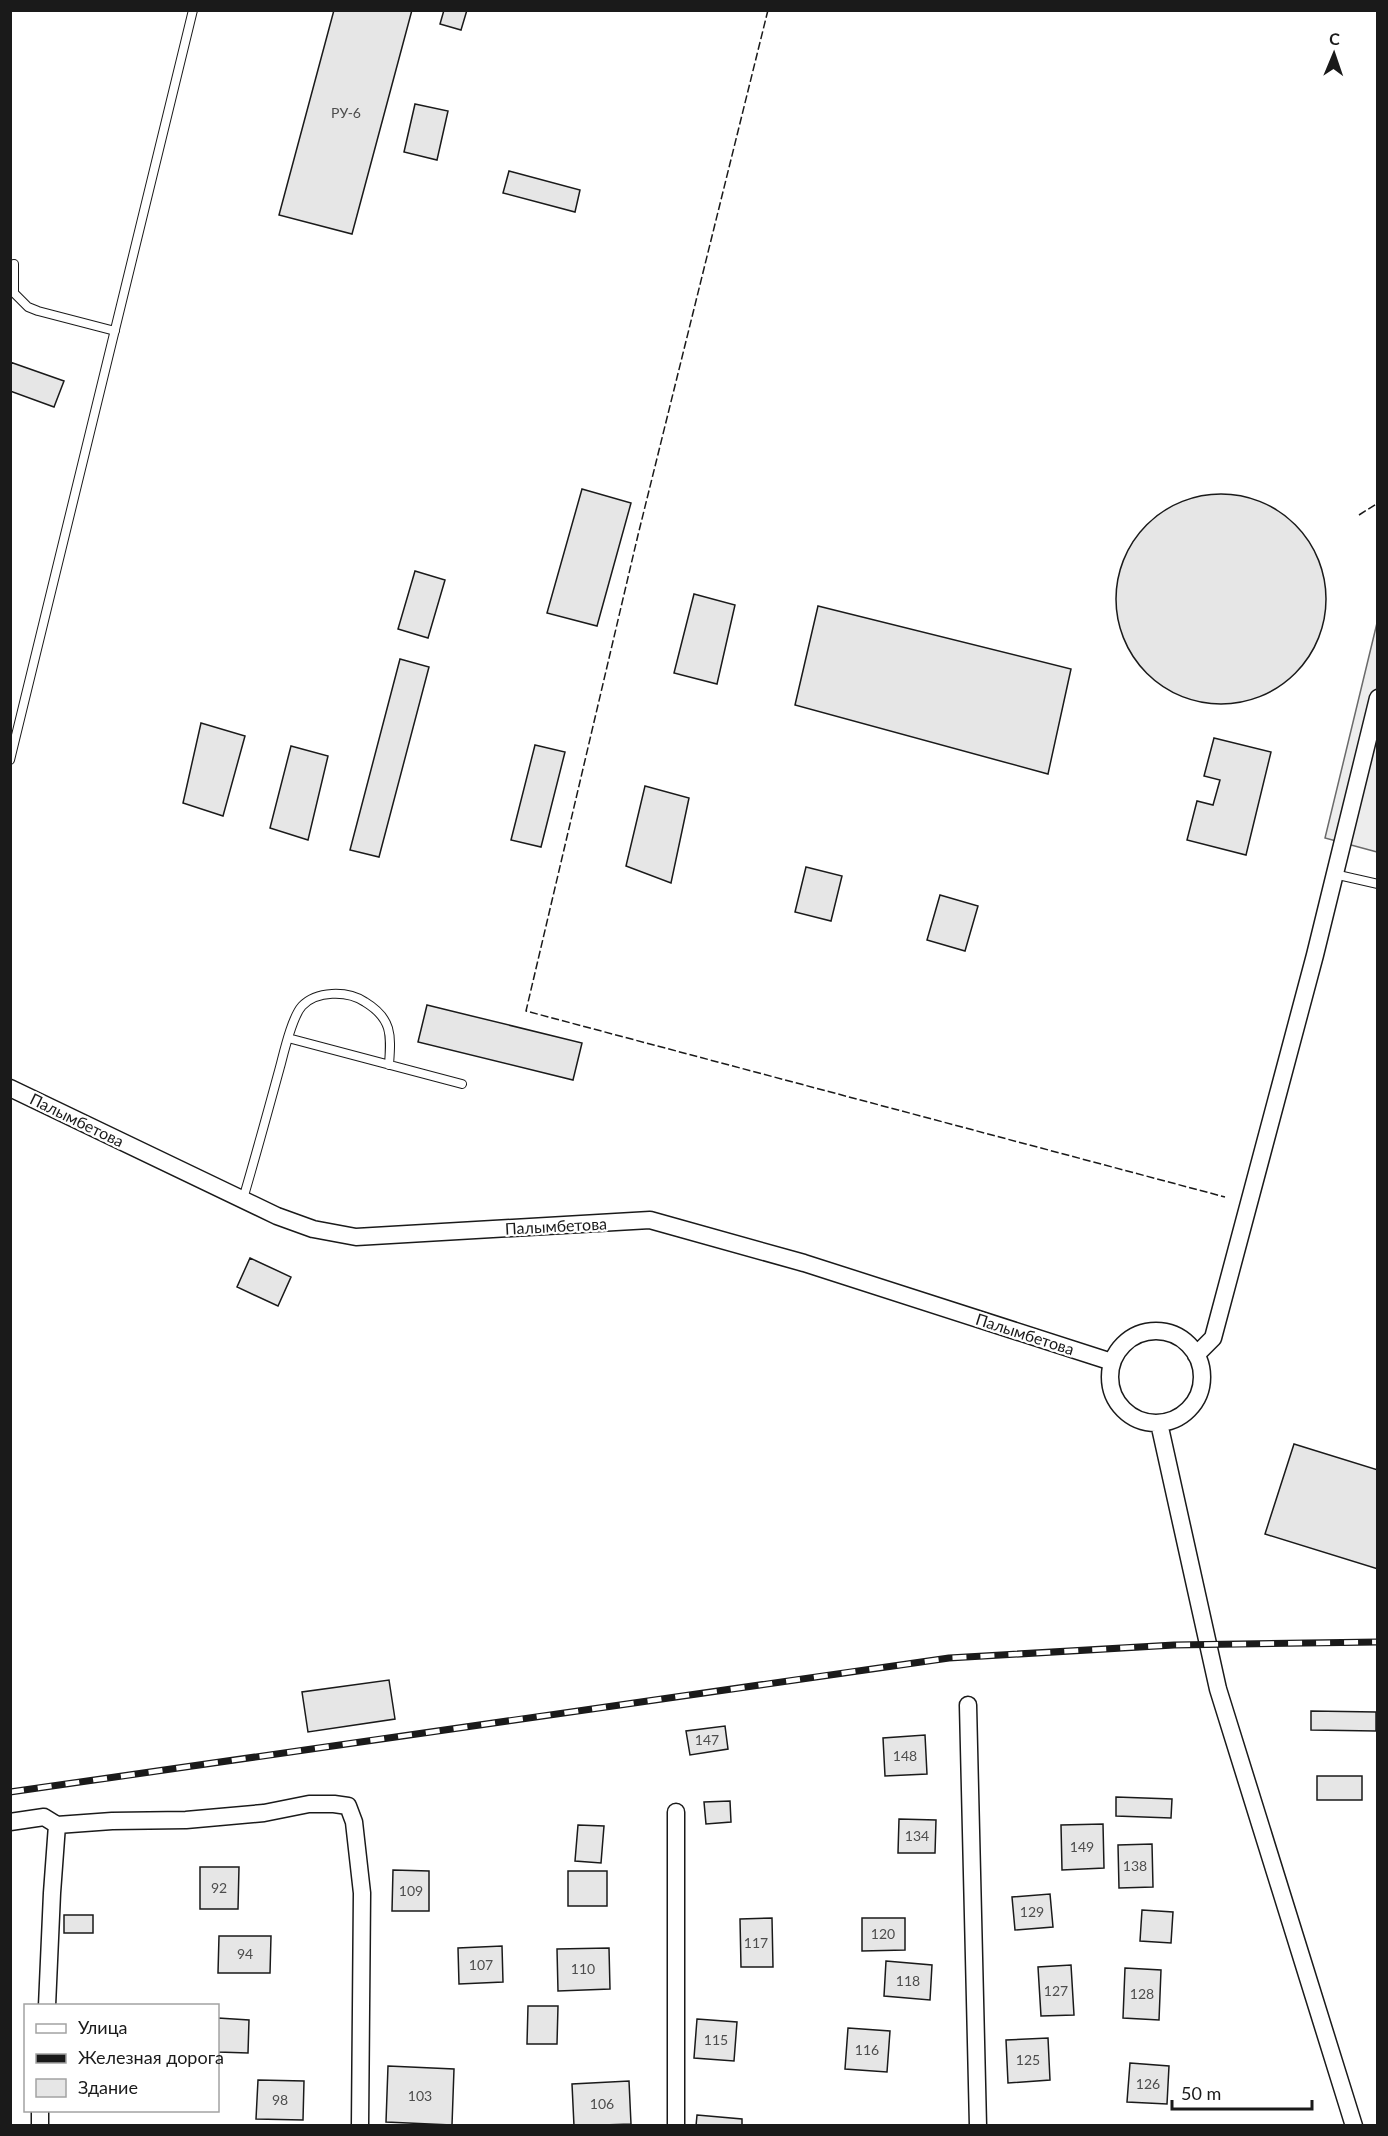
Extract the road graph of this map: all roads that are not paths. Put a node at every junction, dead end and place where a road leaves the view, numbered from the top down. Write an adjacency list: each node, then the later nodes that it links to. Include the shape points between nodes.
1 (193, 10): 3 (lane)
2 (14, 264): 3 (lane, via 14,293 28,307)
3 (115, 331): 5 (lane)
4 (1377, 698): 6 (street)
5 (10, 760)
6 (1334, 874): 7 (lane); 13 (street, via 1213,1338)
7 (1377, 884)
8 (288, 1038): 9 (lane); 9 (lane, via 300,1008 312,997 328,994 363,1000 387,1022 391,1037); 12 (lane)
9 (389, 1065): 10 (lane)
10 (462, 1084)
11 (10, 1088): 12 (street, Палымбетова)
12 (243, 1199): 14 (street, Палымбетова, via 313,1229 356,1237 650,1220 804,1263)
13 (1196, 1355): 14 (street, via 1187,1343 1159,1331 1131,1339); 15 (street, via 1201,1385 1196,1400 1187,1412)
14 (1112, 1362): 15 (street, via 1109,1377 1119,1405 1137,1419)
15 (1159, 1423): 24 (street, via 1218,1689)
16 (968, 1705): 23 (street)
17 (676, 1812): 22 (street)
18 (10, 1822): 19 (street, via 44,1817)
19 (57, 1825): 20 (street); 21 (street, via 186,1820 264,1813 309,1804 348,1806 354,1822 362,1893)
20 (47, 2004)
21 (360, 2126)
22 (676, 2126)
23 (978, 2126)
24 (1354, 2126)

